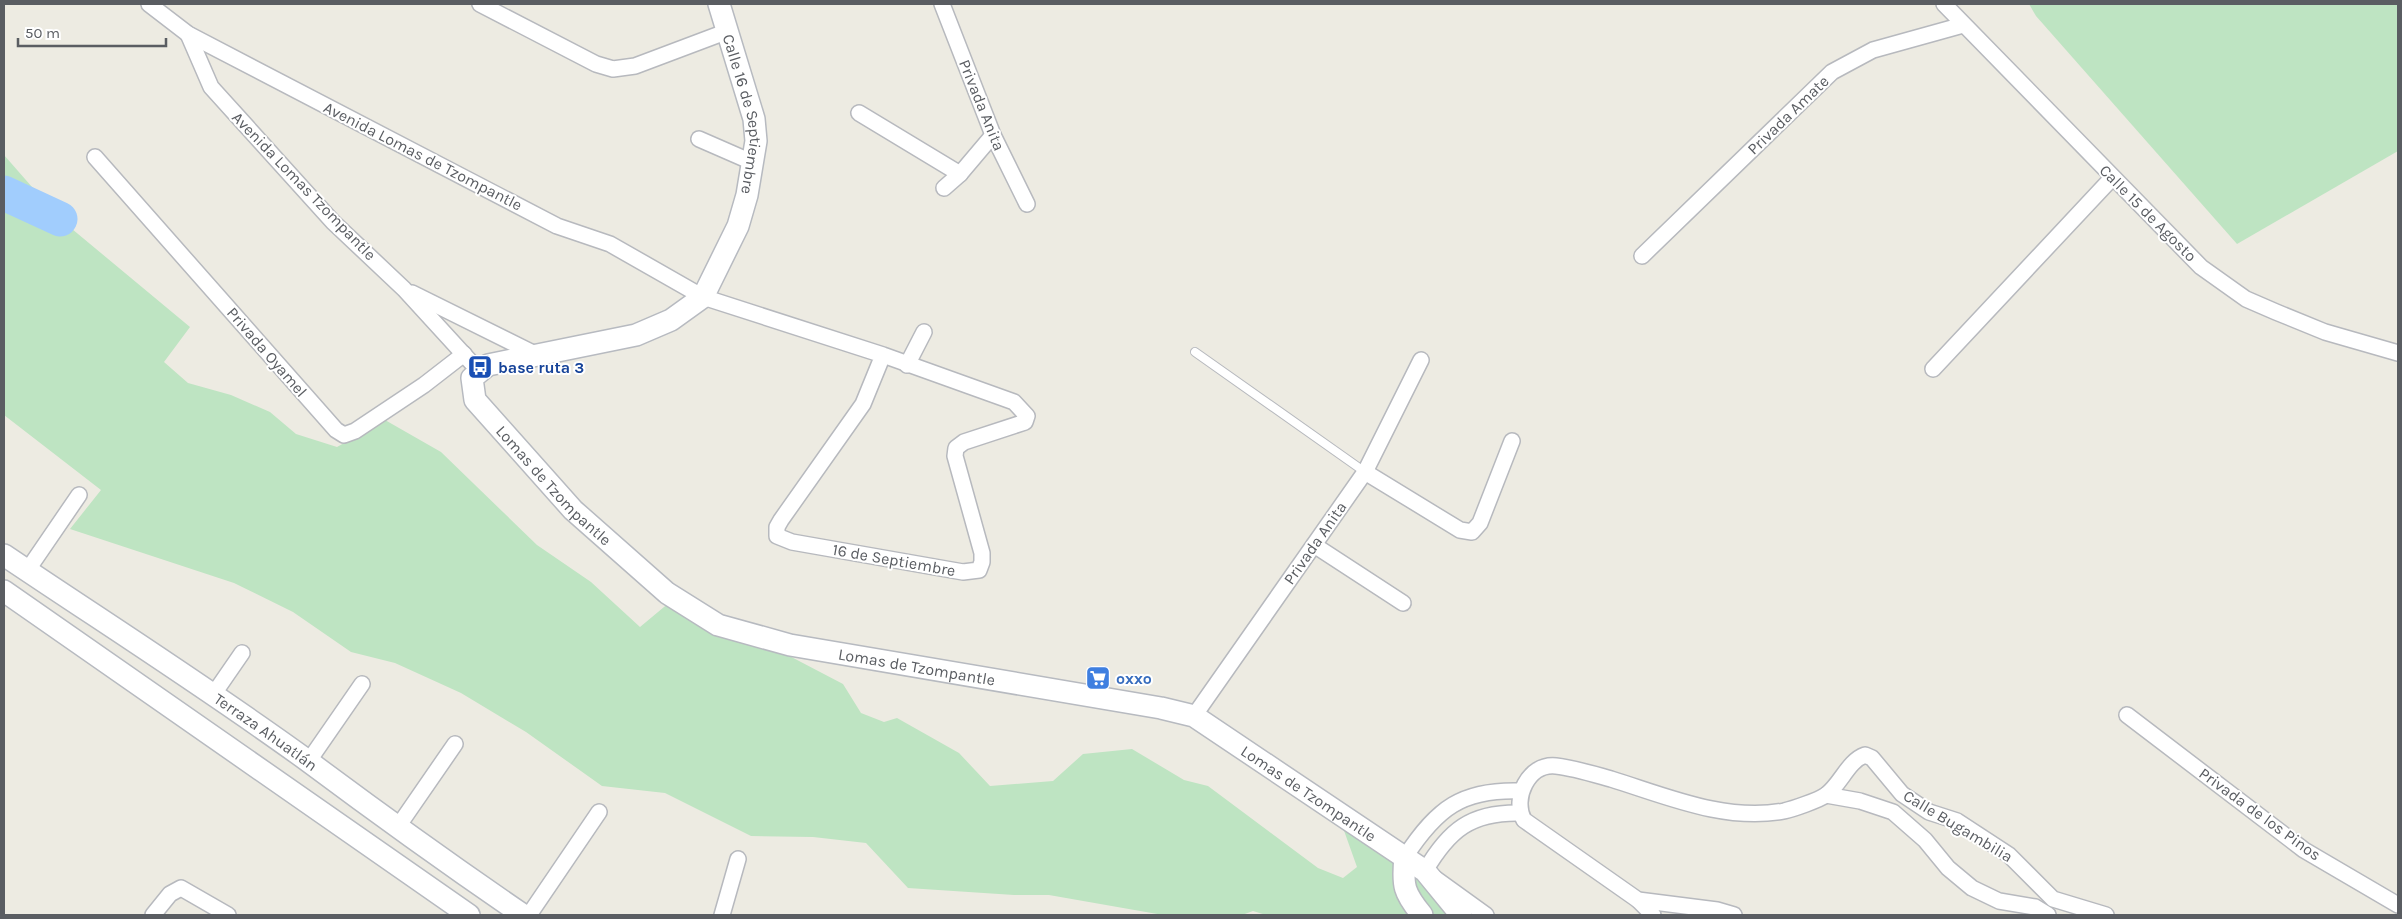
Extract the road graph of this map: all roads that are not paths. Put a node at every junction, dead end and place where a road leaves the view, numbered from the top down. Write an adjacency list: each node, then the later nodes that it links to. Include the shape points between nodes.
1 (149, 4): 8 (street, Avenida Lomas de Tzompantle)
2 (480, 4): 7 (street, via 596,64 613,69 636,66)
3 (719, 4): 7 (street, Calle 16 de Septiembre)
4 (942, 4): 10 (street, Privada Anita)
5 (1944, 4): 6 (street, Calle 15 de Agosto)
6 (1963, 25): 15 (street, Calle 15 de Agosto); 18 (street, Privada Amate, via 1874,50 1832,72)
7 (728, 31): 13 (street, Calle 16 de Septiembre, via 754,119)
8 (188, 34): 19 (street, Avenida Lomas Tzompantle, via 210,87 333,222); 20 (street, Avenida Lomas de Tzompantle, via 557,226 610,244)
9 (859, 113): 14 (street)
10 (993, 135): 14 (street); 17 (street, Privada Anita)
11 (699, 139): 13 (street)
12 (95, 157): 24 (street, Privada Oyamel, via 344,435 424,385)
13 (754, 163): 20 (street, Calle 16 de Septiembre, via 738,226)
14 (960, 174): 16 (street)
15 (2112, 178): 23 (street, Calle 15 de Agosto, via 2201,267 2246,299 2326,332); 29 (street)
16 (944, 188)
17 (1027, 204)
18 (1642, 256)
19 (404, 289): 24 (street, Avenida Lomas Tzompantle); 25 (street)
20 (703, 297): 25 (street, Calle 16 de Septiembre, via 672,320 654,328); 26 (street, 16 de Septiembre)
21 (924, 332): 28 (street)
22 (1195, 352): 32 (lane)
23 (2398, 353)
24 (464, 354): 30 (street, Avenida Lomas Tzompantle)
25 (537, 355): 30 (street, Calle 16 de Septiembre, via 488,365)
26 (883, 355): 28 (street, 16 de Septiembre); 28 (street, 16 de Septiembre, via 863,404 776,527 777,536 792,542 964,572 979,570 982,553 955,456 956,448 964,442 1018,426 1025,422 1026,416 1014,402)
27 (1421, 360): 32 (street, Privada Anita)
28 (907, 365)
29 (1933, 369)
30 (475, 374): 43 (street, Lomas de Tzompantle, via 475,400 573,510 667,593 718,625 790,645)
31 (1512, 441): 32 (street, via 1480,523 1472,532 1460,530)
32 (1365, 472): 34 (street, Privada Anita)
33 (80, 495): 36 (street)
34 (1314, 545): 38 (street); 43 (street, Privada Anita)
35 (4, 555): 36 (street, Terraza Ahuatlán)
36 (27, 571): 41 (street, Terraza Ahuatlán)
37 (4, 591): 61 (street)
38 (1403, 603)
39 (242, 653): 41 (street)
40 (362, 684): 45 (street)
41 (213, 695): 45 (street, Terraza Ahuatlán)
42 (2126, 715): 57 (street, Privada de los Pinos, via 2304,850)
43 (1194, 716): 52 (street, Lomas de Tzompantle)
44 (454, 744): 51 (street)
45 (308, 762): 51 (street, Terraza Ahuatlán)
46 (1902, 794): 47 (street, Calle Bugambilia, via 1872,758 1865,755 1857,758); 50 (street); 55 (street, Calle Bugambilia, via 1929,812 1957,821 2009,855)
47 (1826, 795): 48 (street, Calle Bugambilia, via 1786,810 1762,814 1734,813 1554,766 1533,774); 50 (street, Calle Bugambilia, via 1860,801)
48 (1520, 801): 52 (street, via 1499,790 1457,802 1438,814 1423,830); 54 (street, via 1466,823 1451,834); 56 (street, via 1524,820)
49 (599, 812): 63 (street)
50 (1893, 812): 58 (street, Calle Bugambilia, via 1972,888 1999,901 2035,907)
51 (397, 828): 62 (street, Terraza Ahuatlán)
52 (1406, 857): 54 (street, Lomas de Tzompantle); 65 (street, via 1407,897)
53 (738, 859): 64 (street)
54 (1425, 871): 66 (street); 67 (street)
55 (2053, 899): 58 (street); 70 (street, Calle Bugambilia)
56 (1638, 900): 68 (street); 69 (street)
57 (2398, 905)
58 (2047, 914)
59 (154, 915): 60 (street, via 170,894 181,888)
60 (228, 915)
61 (469, 915)
62 (523, 915)
63 (529, 915)
64 (722, 915)
65 (1422, 915)
66 (1461, 915)
67 (1486, 915)
68 (1653, 915)
69 (1734, 915)
70 (2106, 915)

